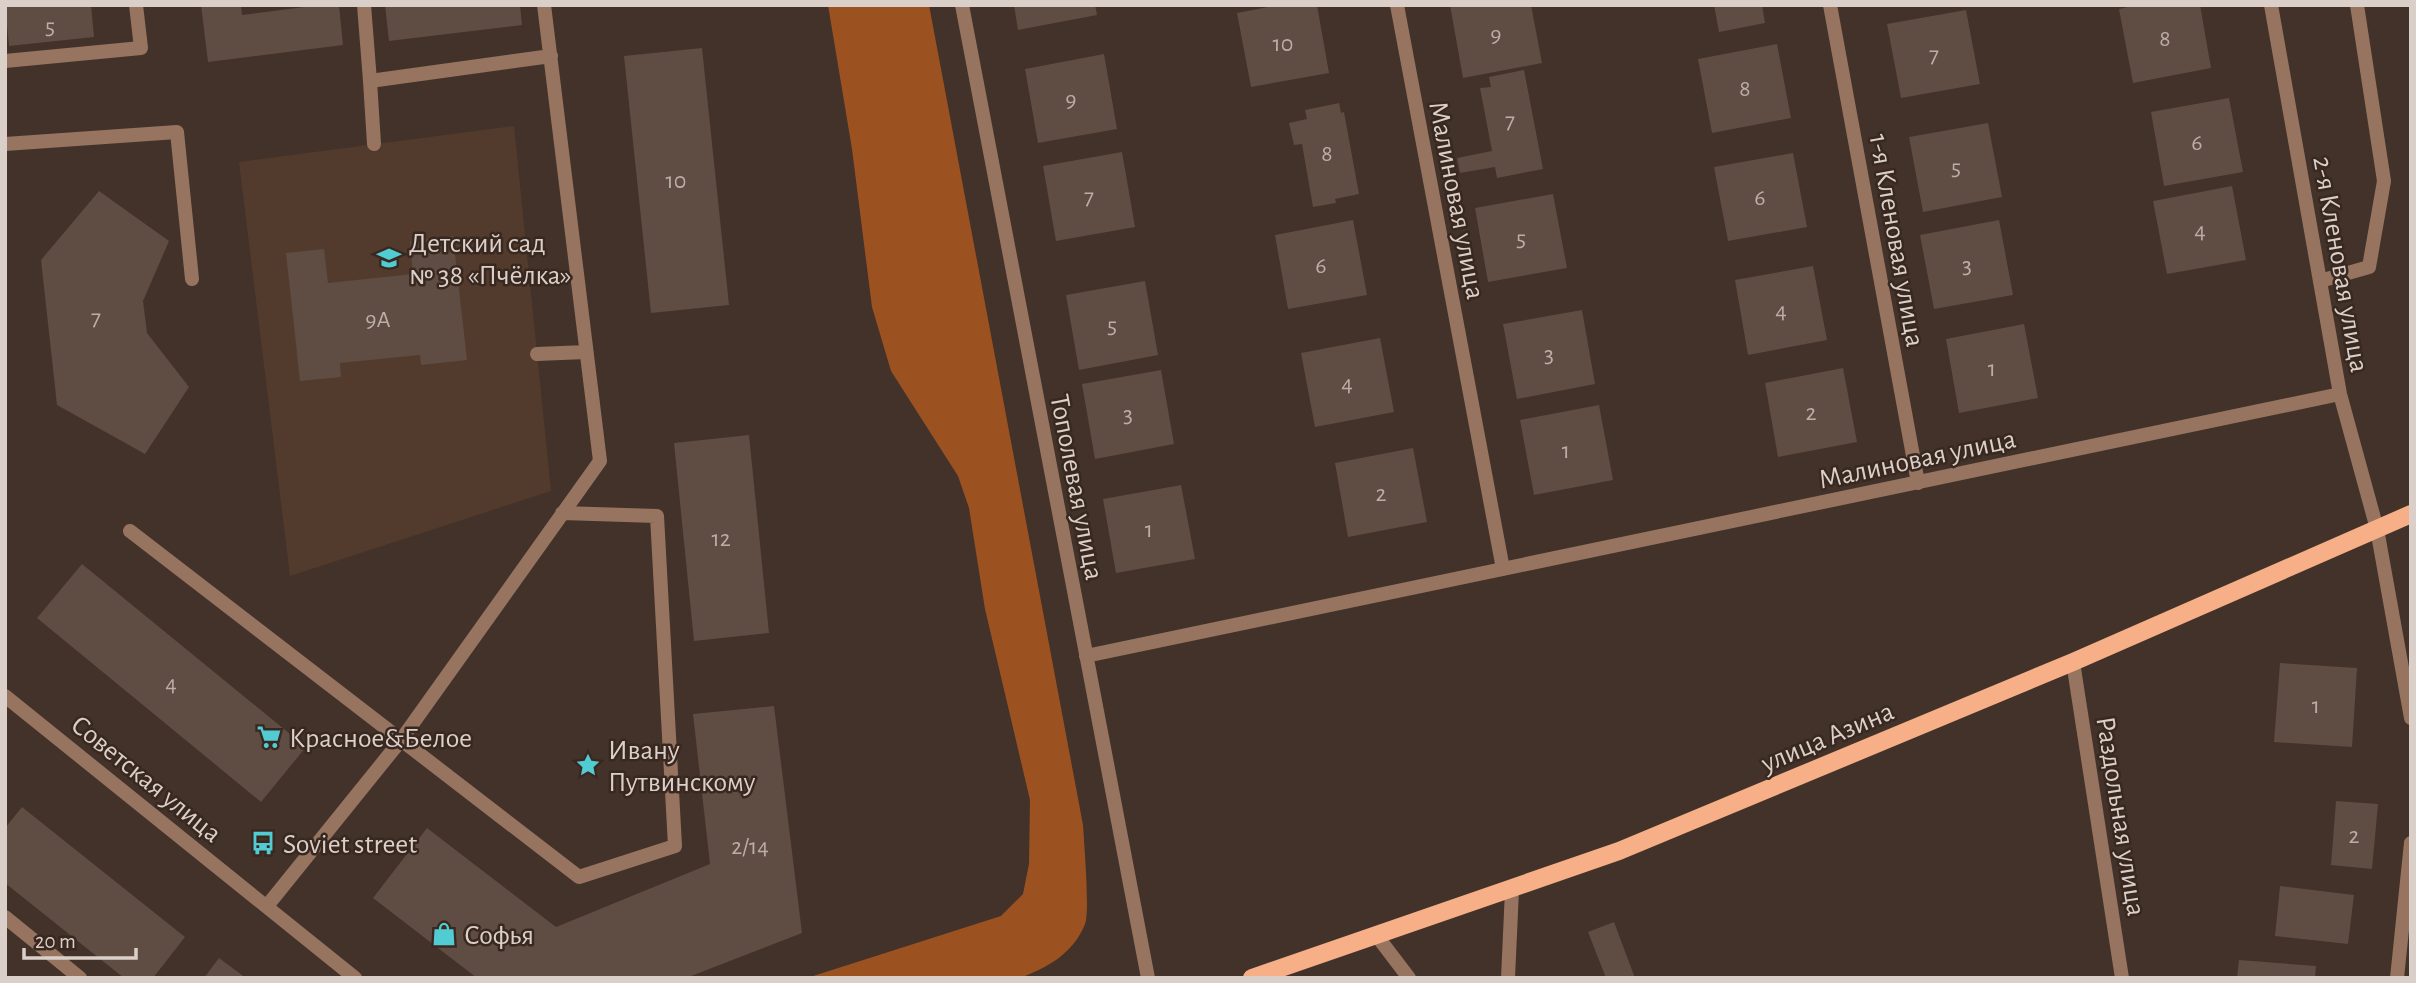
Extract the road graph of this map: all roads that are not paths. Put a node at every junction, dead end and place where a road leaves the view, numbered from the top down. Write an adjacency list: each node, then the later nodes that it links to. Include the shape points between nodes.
1 (136, 5): 10 (street, via 141,48)
2 (364, 5): 11 (street)
3 (544, 5): 9 (street)
4 (962, 5): 25 (street, Тополевая улица)
5 (1397, 5): 24 (street, Малиновая улица)
6 (1830, 5): 19 (street, 1-я Кленовая улица)
7 (2271, 5): 15 (street, 2-я Кленовая улица)
8 (2357, 5): 15 (street, via 2385,181 2369,267)
9 (551, 56): 11 (street); 16 (street)
10 (5, 61)
11 (370, 81): 13 (street)
12 (5, 144): 14 (street, via 177,132)
13 (374, 144)
14 (192, 279)
15 (2320, 281): 18 (street, 2-я Кленовая улица)
16 (586, 352): 17 (street); 20 (street, via 600,461)
17 (537, 354)
18 (2340, 394): 19 (street, Малиновая улица); 22 (street, 2-я Кленовая улица)
19 (1918, 483): 24 (street, Малиновая улица)
20 (562, 513): 29 (street); 29 (street, via 657,516 675,846 579,877)
21 (2411, 514): 22 (main road, улица Азина)
22 (2377, 529): 26 (main road, улица Азина); 28 (street, 2-я Кленовая улица)
23 (130, 530): 29 (street)
24 (1503, 569): 25 (street, Малиновая улица)
25 (1086, 656): 37 (street, Тополевая улица)
26 (2073, 662): 31 (main road, улица Азина, via 1619,851); 41 (street, Раздольная улица)
27 (5, 696): 32 (street, Советская улица)
28 (2411, 718)
29 (401, 740): 32 (street)
30 (2411, 843): 42 (street)
31 (1512, 890): 34 (main road, улица Азина); 40 (street)
32 (267, 906): 36 (street, Советская улица)
33 (5, 917): 35 (street)
34 (1377, 936): 38 (main road, улица Азина); 39 (street)
35 (80, 978)
36 (355, 978)
37 (1148, 978)
38 (1252, 978)
39 (1409, 978)
40 (1508, 978)
41 (2122, 978)
42 (2397, 978)

